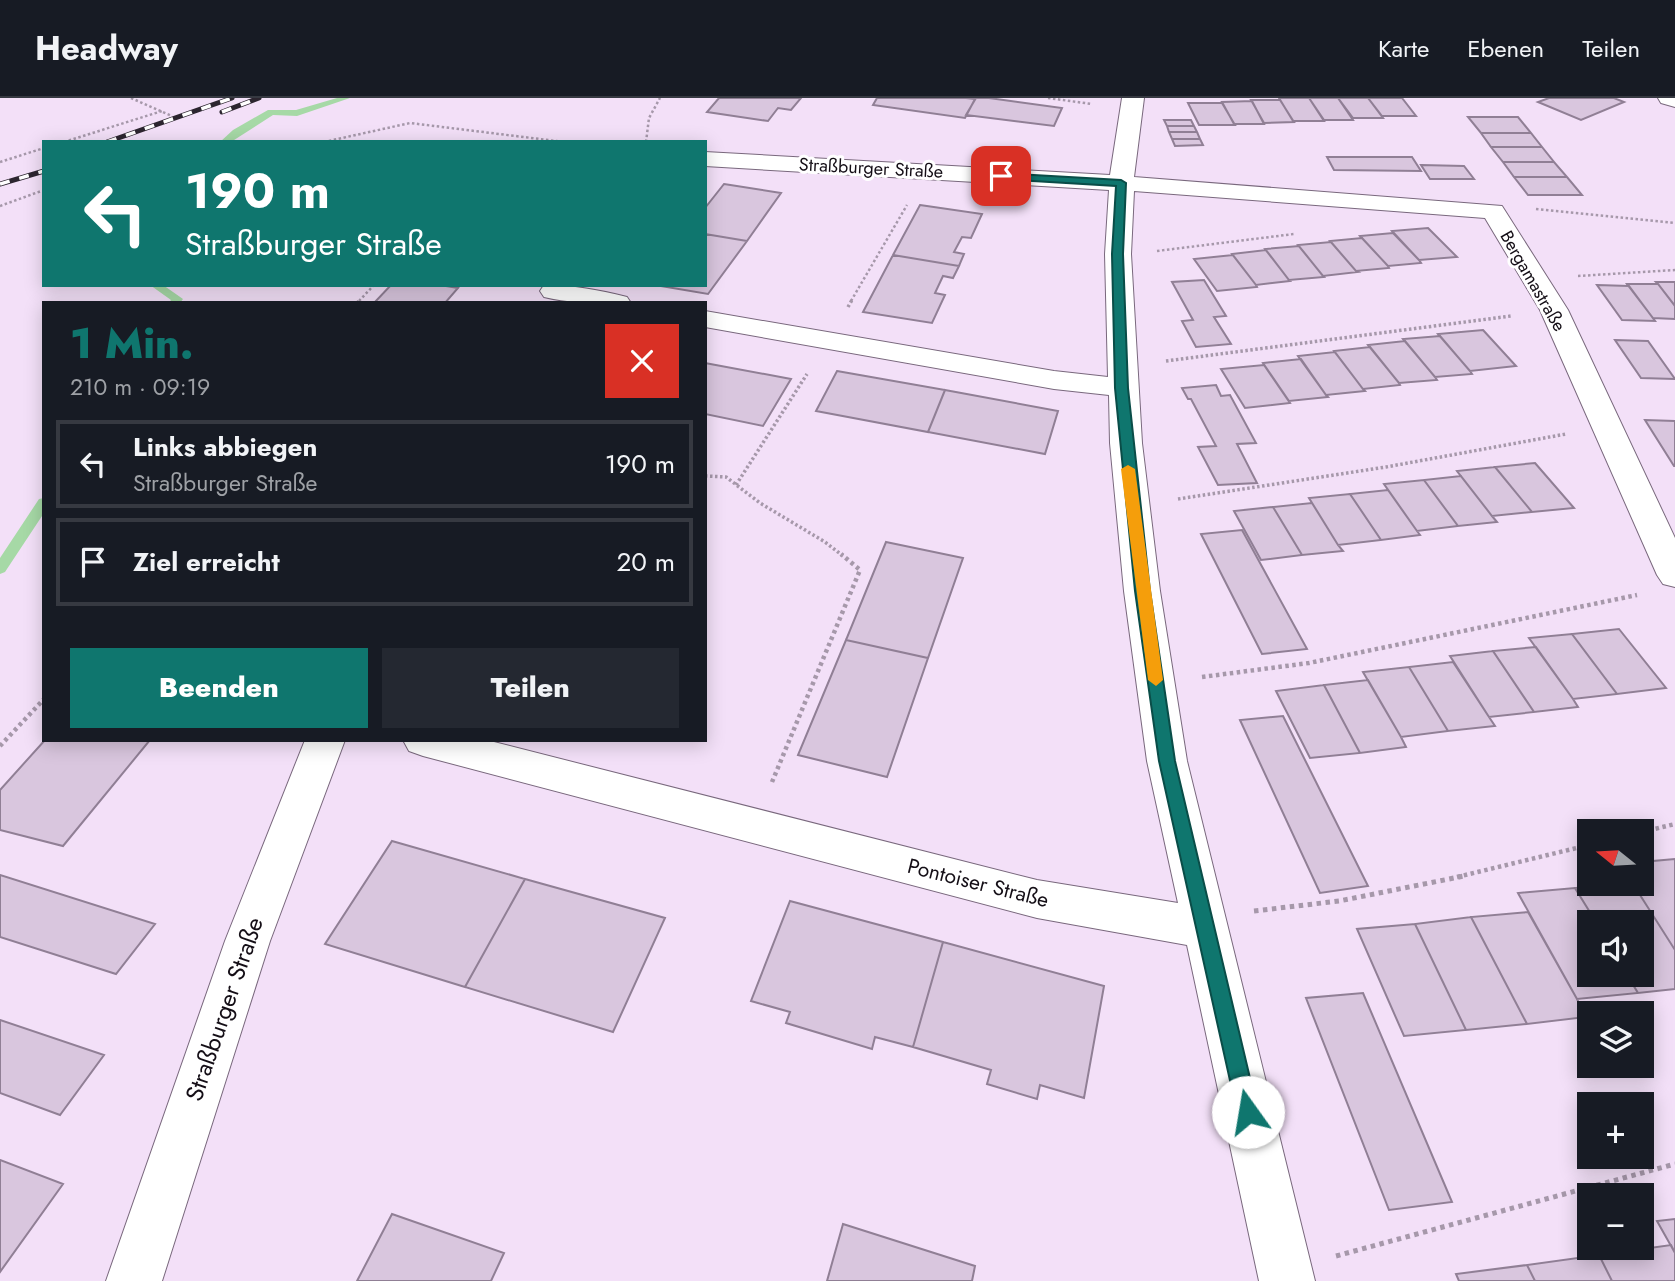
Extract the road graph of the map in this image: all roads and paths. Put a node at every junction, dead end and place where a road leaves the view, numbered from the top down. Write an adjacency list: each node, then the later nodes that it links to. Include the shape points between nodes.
1 (131, 98): 6 (path)
2 (660, 98): 13 (path, via 649,117)
3 (1133, 98): 18 (street)
4 (1669, 98): 5 (street)
5 (1675, 100)
6 (162, 111): 7 (path); 9 (path)
7 (172, 116)
8 (513, 136): 10 (path, via 410,123); 11 (path); 12 (path)
9 (70, 140)
10 (333, 140)
11 (514, 140)
12 (547, 140)
13 (646, 140)
14 (42, 149): 16 (path)
15 (707, 159): 17 (street, Straßburger Straße)
16 (0, 162)
17 (927, 171): 18 (street, Straßburger Straße); 33 (path)
18 (1121, 183): 24 (street); 26 (street, Bergamastraße, via 1493,211)
19 (42, 191): 20 (path)
20 (0, 206)
21 (1549, 208): 22 (path)
22 (1675, 223)
23 (1295, 234): 24 (path)
24 (1118, 254): 34 (street)
25 (1675, 270): 26 (path)
26 (1534, 278): 31 (street, Bergamastraße)
27 (372, 287): 29 (path)
28 (553, 293): 30 (street)
29 (359, 301)
30 (604, 301)
31 (1553, 310): 34 (path, via 1242,353); 35 (street, Bergamastraße)
32 (707, 319): 33 (street)
33 (828, 341): 34 (street, via 1054,380); 37 (path)
34 (1122, 377): 38 (street)
35 (1606, 427): 38 (path, via 1386,467); 39 (street, Bergamastraße)
36 (707, 476): 37 (path, via 726,477)
37 (736, 485): 47 (path, via 860,570)
38 (1132, 505): 41 (street)
39 (1675, 575)
40 (1649, 593): 41 (path, via 1309,663)
41 (1156, 683): 50 (street, via 1167,761)
42 (42, 701): 45 (path)
43 (324, 742): 53 (street, Straßburger Straße, via 229,990)
44 (431, 742): 47 (street)
45 (0, 746)
46 (1675, 824): 48 (path)
47 (754, 825): 50 (street, Pontoiser Straße, via 1037,899)
48 (1654, 829)
49 (1577, 848): 50 (path, via 1376,896)
50 (1204, 921): 52 (street)
51 (1675, 1164): 52 (path)
52 (1286, 1275)
53 (134, 1281)

